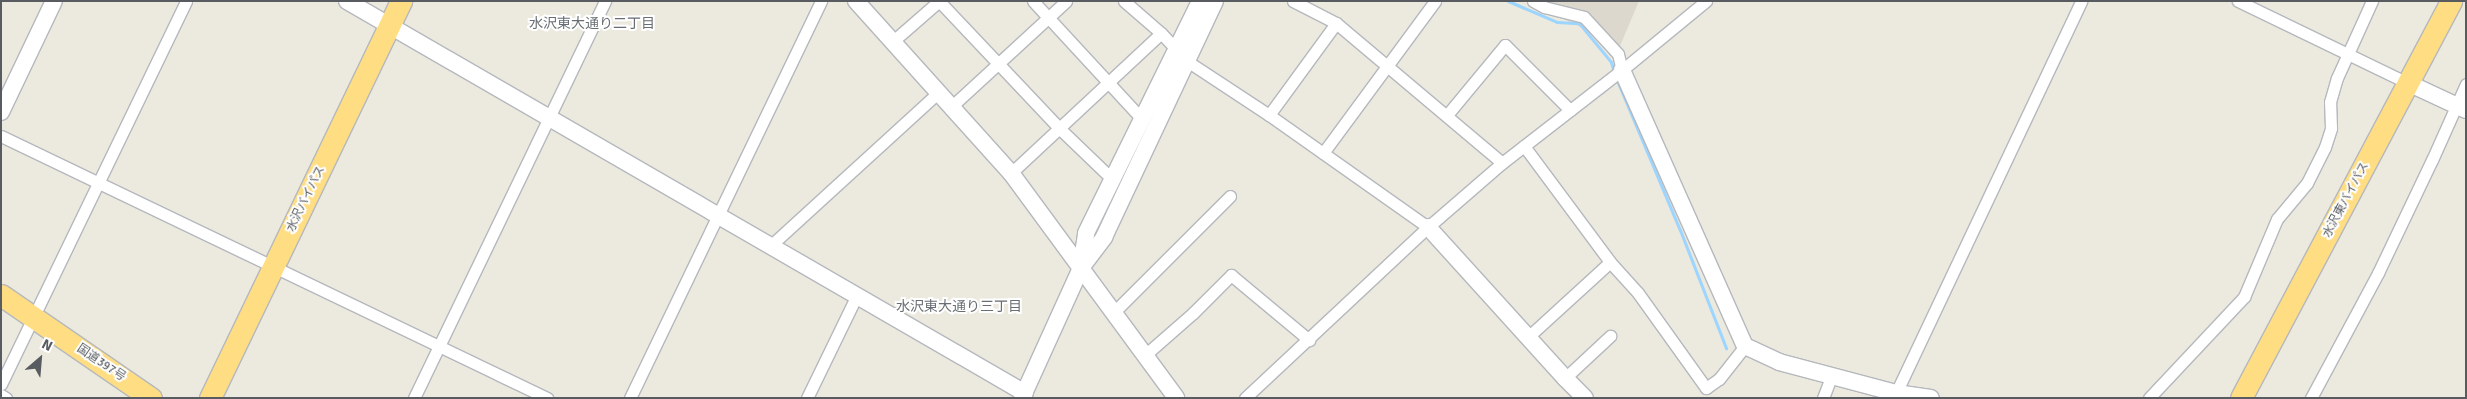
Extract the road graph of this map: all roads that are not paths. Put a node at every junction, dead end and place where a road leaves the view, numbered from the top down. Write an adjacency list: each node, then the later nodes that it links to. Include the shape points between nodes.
1 (54, 1): 40 (street)
2 (186, 1): 52 (street)
3 (347, 1): 25 (street)
4 (401, 1): 25 (highway, 水沢バイパス)
5 (605, 1): 43 (street)
6 (821, 1): 54 (street)
7 (856, 1): 27 (street)
8 (939, 1): 27 (street); 30 (street)
9 (1033, 1): 23 (street)
10 (1066, 1): 23 (street)
11 (1124, 1): 26 (street)
12 (1200, 1): 28 (street)
13 (1215, 1): 28 (street)
14 (1293, 1): 22 (street)
15 (1434, 1): 31 (street)
16 (1533, 1): 32 (street, via 1584,17 1618,54)
17 (1706, 1): 32 (street)
18 (2081, 1): 73 (street)
19 (2238, 1): 29 (street)
20 (2372, 1): 29 (street)
21 (2451, 1): 34 (highway, 水沢東バイパス)
22 (1314, 6): 24 (street)
23 (1048, 18): 30 (street); 33 (street)
24 (1336, 23): 31 (street); 41 (street)
25 (389, 26): 43 (street); 58 (highway, 水沢バイパス)
26 (1161, 34): 28 (street); 33 (street)
27 (892, 42): 36 (street)
28 (1181, 55): 41 (street); 44 (street); 59 (street, via 1104,237)
29 (2348, 55): 34 (street); 88 (street, via 2330,102 2331,128 2325,147 2307,184 2277,219 2244,297)
30 (999, 64): 37 (street); 45 (street)
31 (1388, 64): 42 (street); 48 (street)
32 (1622, 70): 39 (street); 68 (street)
33 (1108, 82): 44 (street); 45 (street)
34 (2408, 83): 38 (street); 89 (highway, 水沢東バイパス)
35 (2466, 84): 38 (street)
36 (939, 92): 37 (street); 56 (street)
37 (952, 106): 50 (street)
38 (2461, 108): 90 (street)
39 (1570, 110): 42 (street, via 1505,45); 47 (street)
40 (1, 112)
41 (1269, 115): 48 (street)
42 (1447, 115): 49 (street)
43 (547, 117): 54 (street); 67 (street)
44 (1142, 119): 51 (street)
45 (1058, 128): 50 (street); 51 (street)
46 (1, 136): 52 (street)
47 (1524, 146): 49 (street); 57 (street)
48 (1323, 153): 55 (street)
49 (1502, 163): 55 (street)
50 (1011, 174): 59 (street)
51 (1112, 179): 59 (street, via 1086,233)
52 (97, 182): 58 (street); 63 (street)
53 (1230, 196): 62 (street)
54 (718, 216): 56 (street); 81 (street)
55 (1428, 227): 65 (street); 66 (street)
56 (769, 247): 61 (street)
57 (1610, 262): 65 (street); 68 (street, via 1638,293 1706,388 1719,379)
58 (273, 268): 67 (street); 78 (highway, 水沢バイパス)
59 (1081, 268): 62 (street); 75 (street)
60 (1, 295): 63 (highway, 国道397号)
61 (856, 297): 75 (street); 82 (street)
62 (1114, 312): 69 (street)
63 (34, 318): 72 (street); 77 (highway, 国道397号)
64 (1610, 336): 71 (street)
65 (1528, 337): 71 (street)
66 (1309, 340): 69 (street, via 1231,275 1194,313); 84 (street)
67 (438, 346): 79 (street); 80 (street)
68 (1745, 346): 70 (street, via 1779,362)
69 (1146, 354): 83 (street)
70 (1831, 376): 73 (street); 86 (street)
71 (1565, 378): 85 (street)
72 (1, 384)
73 (1896, 394): 87 (street)
74 (1, 395): 76 (street)
75 (1028, 396)
76 (6, 398)
77 (151, 398)
78 (210, 398)
79 (414, 398)
80 (547, 398)
81 (630, 398)
82 (807, 398)
83 (1176, 398)
84 (1245, 398)
85 (1586, 398)
86 (1823, 398)
87 (1931, 398)
88 (2149, 398)
89 (2241, 398)
90 (2311, 398)

